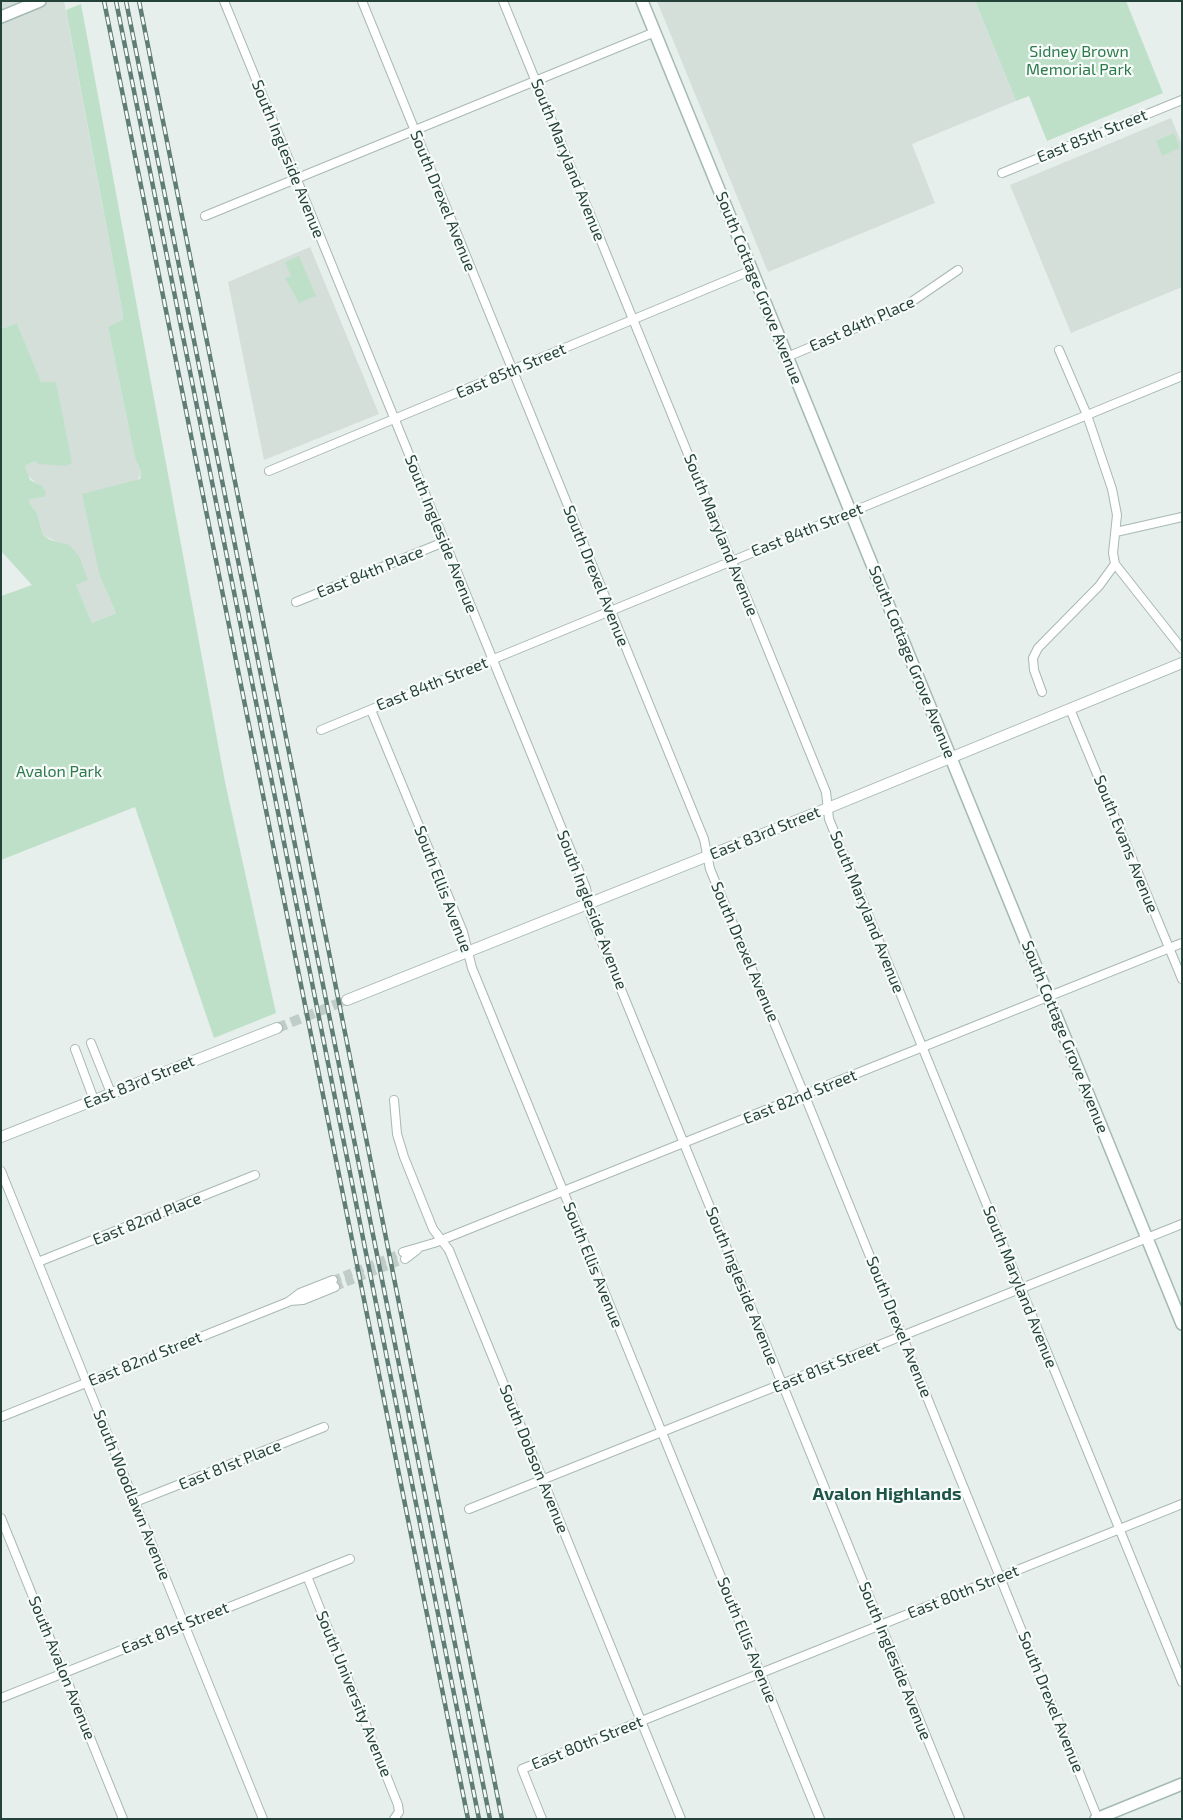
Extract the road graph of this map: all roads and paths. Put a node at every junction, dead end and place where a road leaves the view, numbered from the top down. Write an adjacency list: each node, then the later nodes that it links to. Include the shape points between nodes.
1 (40, 1): 6 (main road)
2 (224, 1): 12 (street, South Ingleside Avenue)
3 (362, 1): 10 (street, South Drexel Avenue)
4 (503, 1): 8 (street, South Maryland Avenue)
5 (642, 1): 7 (main road, South Cottage Grove Avenue)
6 (1, 17)
7 (655, 32): 8 (street); 14 (main road, South Cottage Grove Avenue)
8 (535, 81): 10 (street); 16 (street, South Maryland Avenue)
9 (1182, 100): 11 (street, East 85th Street)
10 (414, 130): 12 (street); 19 (street, South Drexel Avenue)
11 (1002, 173)
12 (296, 179): 13 (street); 22 (street, South Ingleside Avenue)
13 (205, 216)
14 (752, 270): 16 (street, East 85th Street); 18 (main road, South Cottage Grove Avenue)
15 (958, 270): 18 (street, East 84th Place, via 902,309)
16 (633, 319): 19 (street, East 85th Street); 28 (street, South Maryland Avenue)
17 (1060, 350): 21 (street)
18 (787, 357): 24 (main road, South Cottage Grove Avenue)
19 (512, 370): 22 (street, East 85th Street); 31 (street, South Drexel Avenue)
20 (1182, 376): 21 (street, East 84th Street)
21 (1087, 415): 24 (street, East 84th Street); 26 (street, via 1112,489 1117,515)
22 (394, 420): 23 (street, East 85th Street); 27 (street, South Ingleside Avenue)
23 (269, 471)
24 (851, 512): 28 (street, East 84th Street); 39 (main road, South Cottage Grove Avenue)
25 (1182, 517): 26 (street)
26 (1116, 532): 29 (street)
27 (444, 542): 30 (street, East 84th Place); 33 (street, South Ingleside Avenue)
28 (732, 561): 31 (street, East 84th Street); 40 (street, South Maryland Avenue, via 826,792)
29 (1115, 564): 32 (street); 35 (street, via 1038,648 1033,658 1034,670)
30 (296, 602)
31 (611, 611): 33 (street, East 84th Street); 41 (street, South Drexel Avenue, via 704,839)
32 (1182, 649)
33 (492, 660): 37 (street, East 84th Street); 42 (street, South Ingleside Avenue, via 586,888)
34 (1182, 663): 36 (street, East 83rd Street)
35 (1042, 692)
36 (1070, 709): 39 (street, East 83rd Street); 44 (street, South Evans Avenue)
37 (371, 710): 38 (street, East 84th Street); 45 (street, South Ellis Avenue)
38 (321, 730)
39 (951, 757): 40 (street, East 83rd Street); 47 (main road, South Cottage Grove Avenue)
40 (828, 808): 41 (street, East 83rd Street); 51 (street, South Maryland Avenue)
41 (707, 856): 42 (street, East 83rd Street); 54 (street, South Drexel Avenue)
42 (589, 903): 45 (street, East 83rd Street); 58 (street, South Ingleside Avenue)
43 (1182, 943): 44 (street, East 82nd Street)
44 (1169, 948): 46 (street, South Evans Avenue); 47 (street, East 82nd Street)
45 (468, 951): 48 (street, East 83rd Street); 61 (street, South Ellis Avenue, via 472,968)
46 (1182, 979)
47 (1049, 997): 51 (street, East 82nd Street); 63 (main road, South Cottage Grove Avenue)
48 (347, 1000)
49 (277, 1028): 53 (street, East 83rd Street)
50 (91, 1043): 53 (street)
51 (923, 1048): 54 (street, East 82nd Street); 68 (street, South Maryland Avenue)
52 (75, 1049): 55 (street)
53 (111, 1093): 55 (street, East 83rd Street)
54 (805, 1095): 58 (street, East 82nd Street); 70 (street, South Drexel Avenue)
55 (94, 1100): 57 (street, East 83rd Street)
56 (394, 1100): 64 (street, South Dobson Avenue, via 397,1134 404,1157 433,1229)
57 (1, 1138)
58 (684, 1144): 61 (street, East 82nd Street); 72 (street, South Ingleside Avenue)
59 (1, 1171): 66 (street, South Woodlawn Avenue)
60 (255, 1175): 66 (street, East 82nd Place)
61 (563, 1191): 64 (street, East 82nd Street); 75 (street, South Ellis Avenue)
62 (1182, 1224): 63 (street, East 81st Street)
63 (1147, 1238): 68 (street, East 81st Street); 69 (main road, South Cottage Grove Avenue)
64 (442, 1240): 65 (street, East 82nd Street); 76 (street, South Dobson Avenue, via 449,1250)
65 (404, 1256)
66 (38, 1262): 71 (street, South Woodlawn Avenue)
67 (334, 1284): 71 (street, East 82nd Street, via 303,1300 288,1302)
68 (1021, 1289): 70 (street, East 81st Street); 81 (street, South Maryland Avenue)
69 (1182, 1324)
70 (903, 1336): 72 (street, East 81st Street); 84 (street, South Drexel Avenue)
71 (87, 1383): 73 (street, East 82nd Street); 77 (street, South Woodlawn Avenue)
72 (782, 1384): 75 (street, East 81st Street); 86 (street, South Ingleside Avenue)
73 (1, 1417)
74 (324, 1427): 77 (street, East 81st Place)
75 (662, 1433): 76 (street, East 81st Street); 88 (street, South Ellis Avenue)
76 (542, 1481): 79 (street, East 81st Street); 91 (street, South Dobson Avenue)
77 (135, 1502): 85 (street, South Woodlawn Avenue)
78 (1182, 1504): 81 (street, East 80th Street)
79 (469, 1509)
80 (1, 1518): 87 (street, South Avalon Avenue)
81 (1119, 1529): 84 (street, East 80th Street); 89 (street, South Maryland Avenue)
82 (350, 1559): 83 (street, East 81st Street)
83 (307, 1576): 85 (street, East 81st Street); 93 (street, South University Avenue)
84 (1000, 1577): 86 (street, East 80th Street); 94 (street, South Drexel Avenue)
85 (185, 1625): 87 (street, East 81st Street); 96 (street, South Woodlawn Avenue)
86 (880, 1625): 88 (street, East 80th Street); 100 (street, South Ingleside Avenue)
87 (64, 1673): 90 (street, East 81st Street); 95 (street, South Avalon Avenue)
88 (761, 1673): 91 (street, East 80th Street); 99 (street, South Ellis Avenue)
89 (1182, 1682)
90 (1, 1698)
91 (641, 1721): 97 (street, East 80th Street, via 522,1769); 98 (street, South Dobson Avenue)
92 (1182, 1784): 94 (main road)
93 (397, 1816)
94 (1097, 1818)
95 (123, 1819)
96 (263, 1819)
97 (542, 1819)
98 (681, 1819)
99 (820, 1819)
100 (960, 1819)

